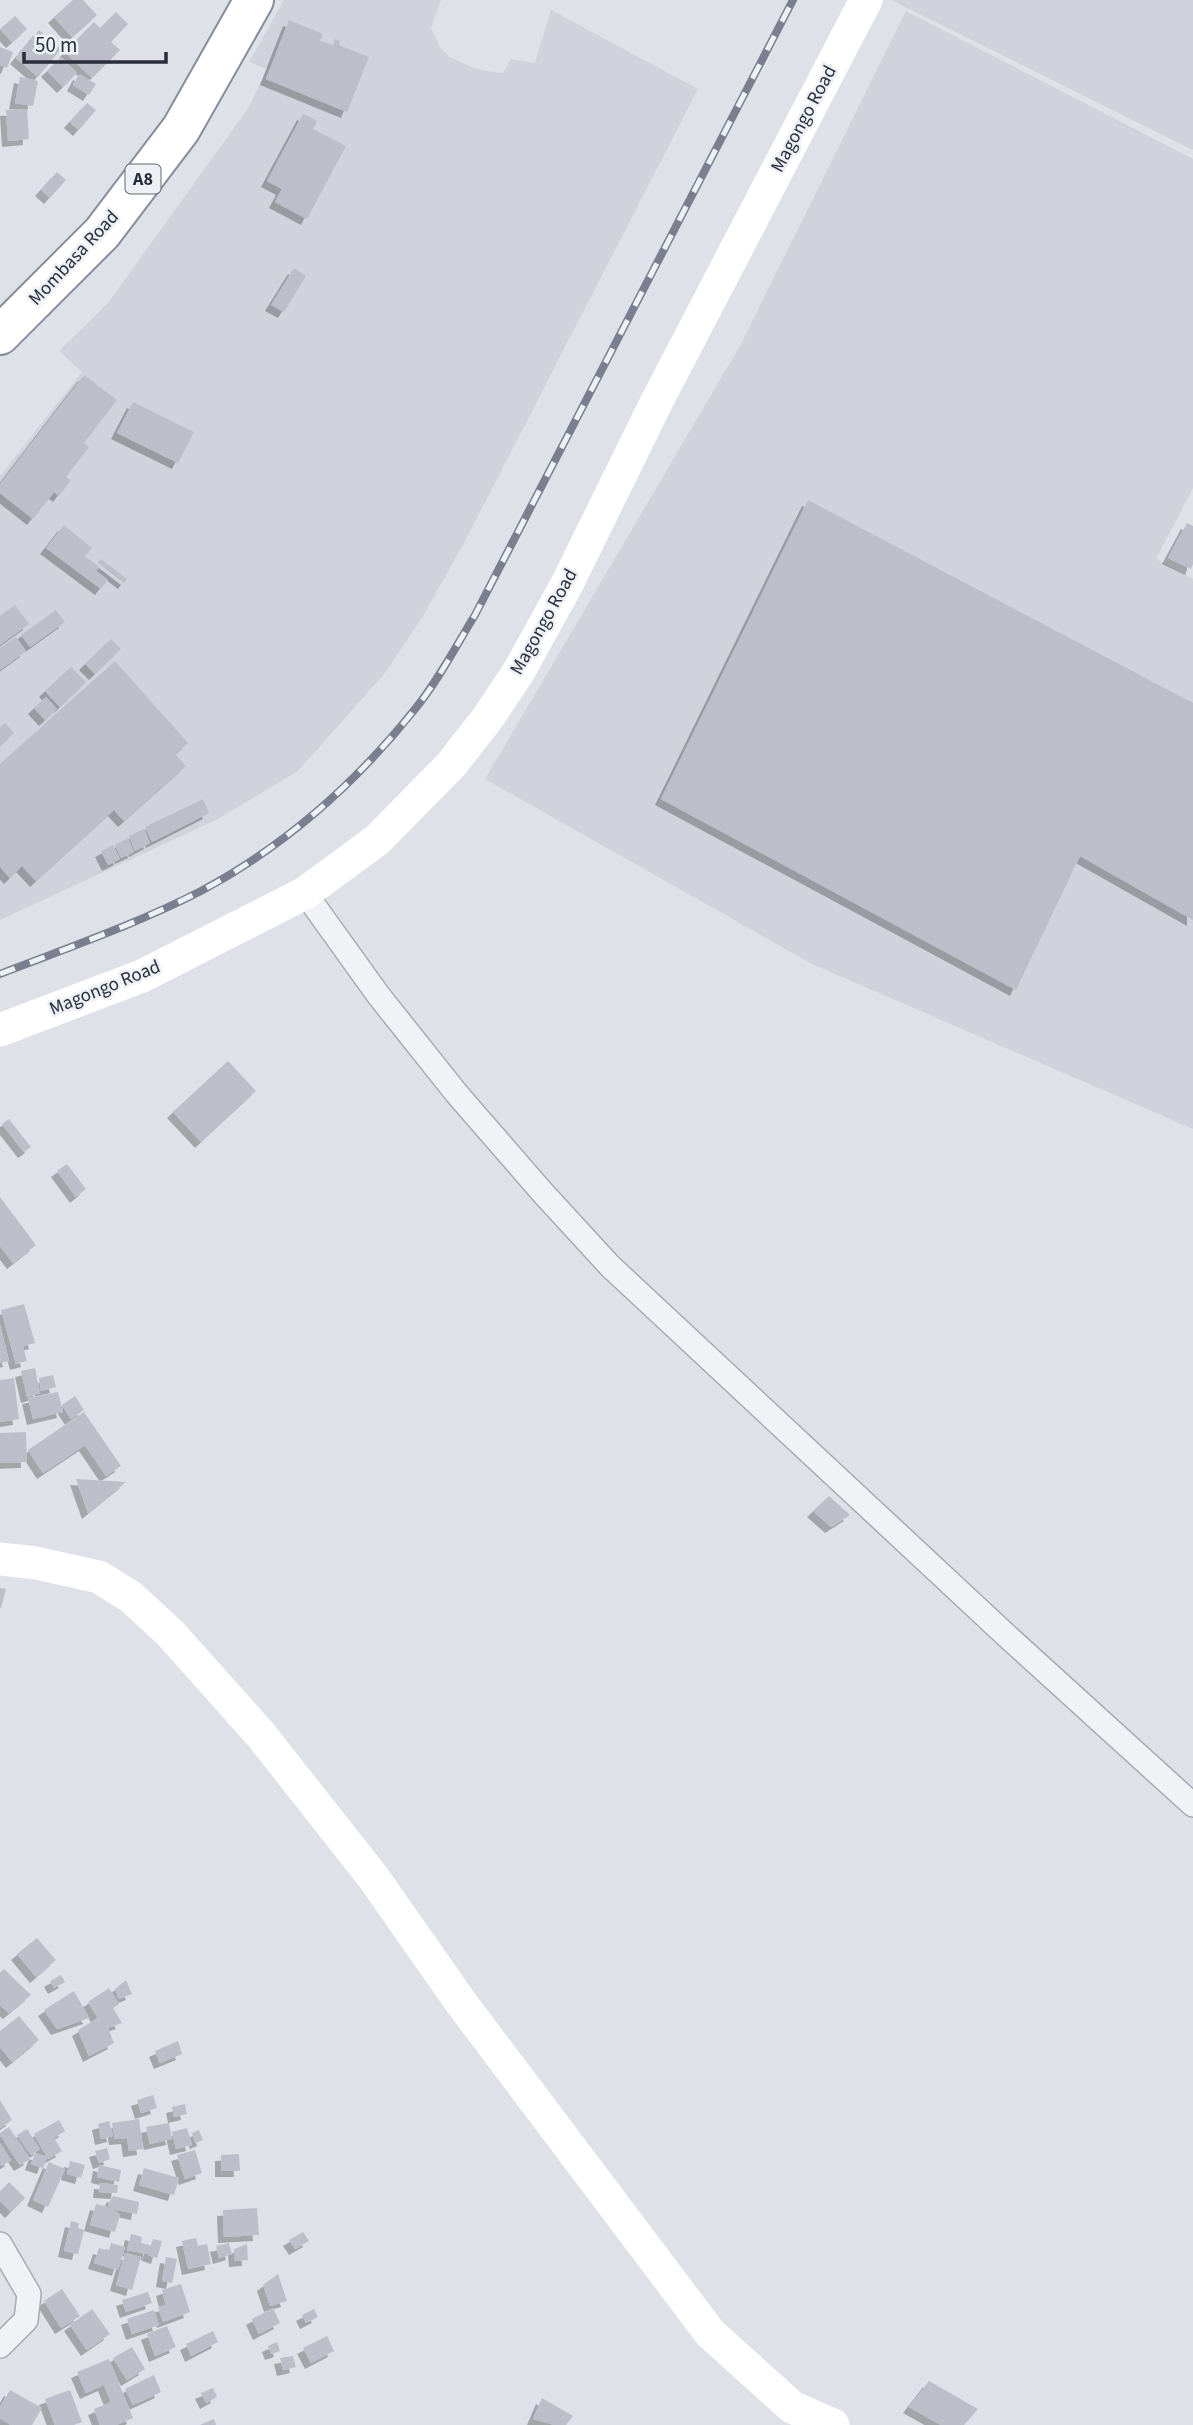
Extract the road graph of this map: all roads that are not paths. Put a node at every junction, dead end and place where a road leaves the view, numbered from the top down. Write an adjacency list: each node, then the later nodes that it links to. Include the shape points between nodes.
1 (254, 0): 3 (highway, Mombasa Road / A8, via 181,129 102,233)
2 (866, 0): 4 (street, Magongo Road, via 519,671 451,765 377,840)
3 (0, 335)
4 (305, 893): 5 (street, Magongo Road, via 142,976); 7 (street, via 457,1094 610,1266)
5 (0, 1030)
6 (0, 1559): 10 (street, via 99,1577 131,1597 170,1633 261,1735 373,1877 710,2333 792,2407)
7 (1193, 1805)
8 (0, 2244): 9 (street, via 29,2294 26,2320)
9 (0, 2346)
10 (833, 2425)

